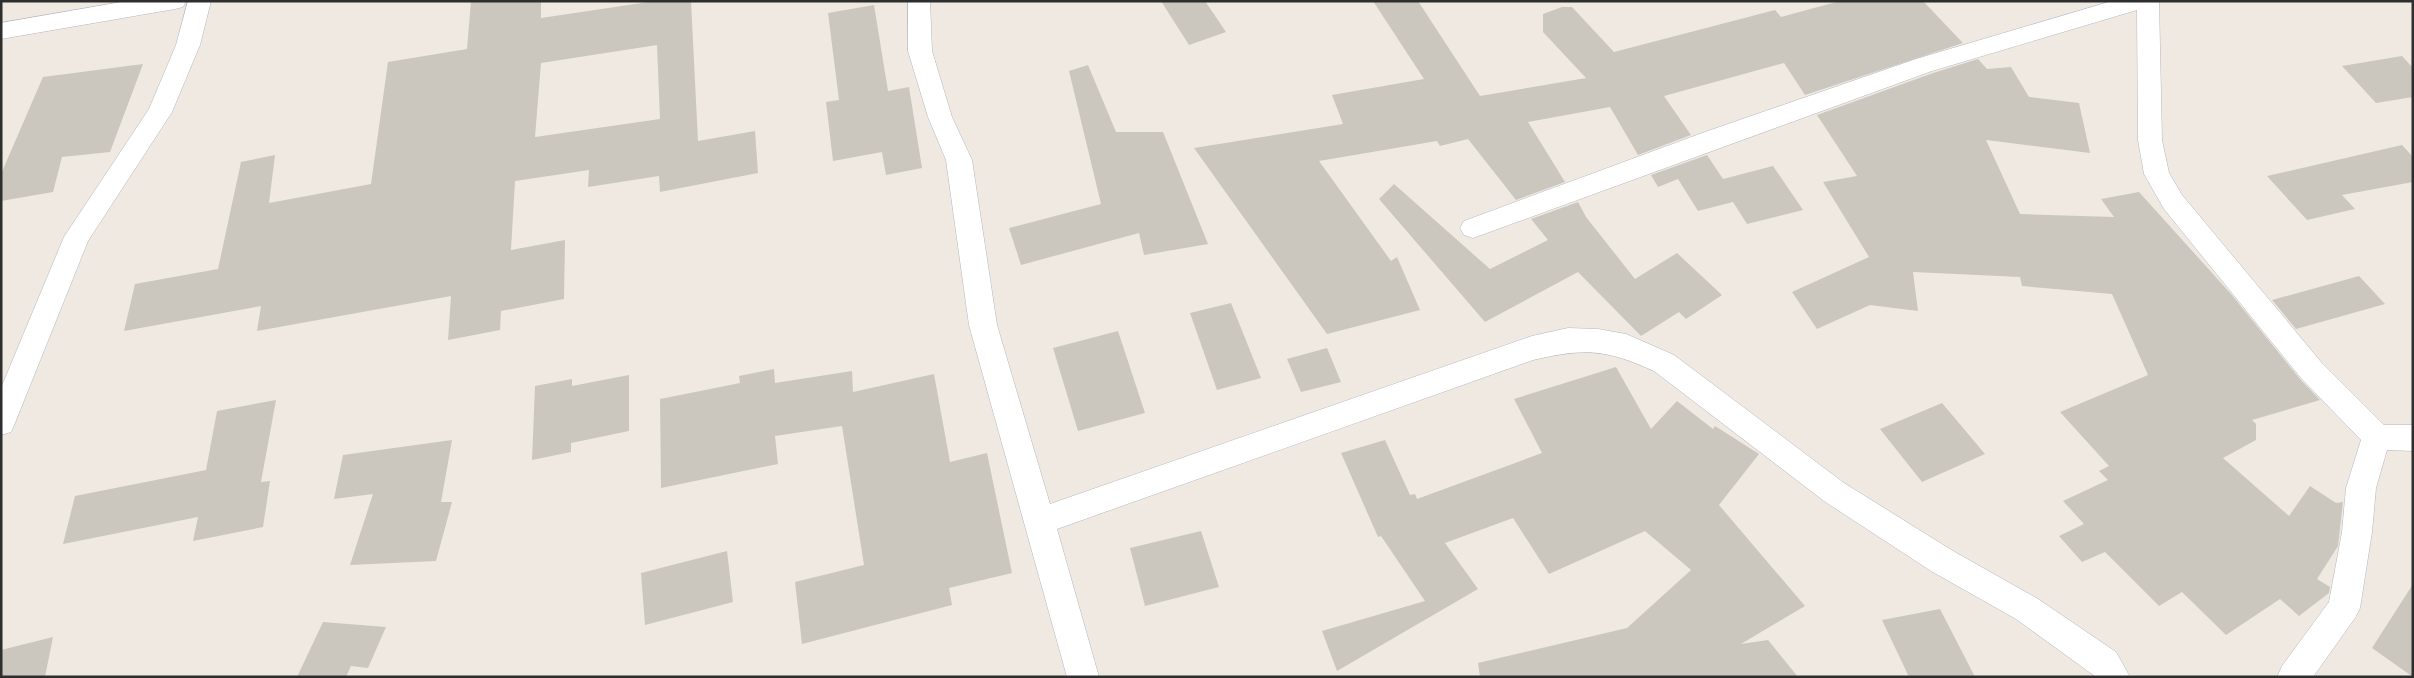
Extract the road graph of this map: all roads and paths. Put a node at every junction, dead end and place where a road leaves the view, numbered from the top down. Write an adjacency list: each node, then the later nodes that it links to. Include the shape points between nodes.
1 (200, 1): 8 (street, via 188,45 160,112 77,237)
2 (920, 1): 11 (street, via 920,51 940,117 958,160 983,325)
3 (2140, 1): 7 (street, via 1924,65)
4 (2148, 1): 9 (street, via 2150,140 2157,174 2195,230 2305,362)
5 (168, 2): 6 (street)
6 (1, 31)
7 (1473, 228)
8 (1, 424)
9 (2377, 437): 10 (street); 14 (street, via 2361,488 2344,608)
10 (2413, 438)
11 (1040, 521): 12 (street); 13 (street, via 1513,354 1568,340 1598,341 1626,346 1664,364 1834,492 1942,561 2027,610 2105,664)
12 (1083, 677)
13 (2114, 677)
14 (2293, 677)

